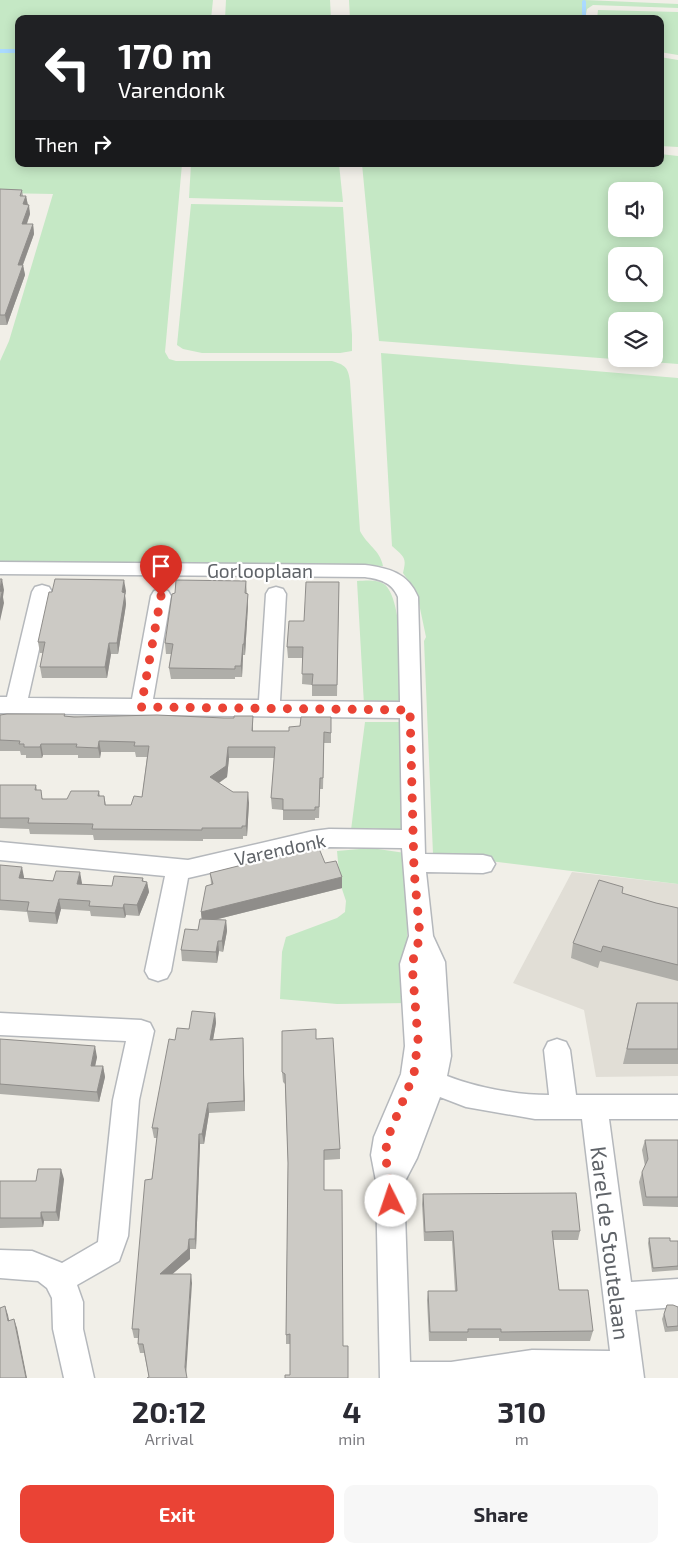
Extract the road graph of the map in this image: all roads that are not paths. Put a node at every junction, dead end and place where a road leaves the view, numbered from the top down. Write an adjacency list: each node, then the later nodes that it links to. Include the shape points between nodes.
1 (0, 568): 8 (street, Gorlooplaan, via 380,572 398,581 408,597)
2 (42, 592): 5 (street)
3 (276, 594): 7 (street)
4 (161, 596): 6 (street)
5 (8, 705): 6 (street)
6 (141, 707): 7 (street)
7 (269, 709): 8 (street)
8 (410, 710): 9 (street)
9 (413, 839): 11 (street); 13 (street, Varendonk, via 321,839 196,868)
10 (0, 850): 13 (street, Varendonk)
11 (414, 863): 12 (street); 17 (street, via 420,936 433,962 438,1038 438,1056)
12 (483, 864)
13 (178, 868): 14 (street)
14 (158, 971)
15 (0, 1024): 22 (street, via 141,1031 126,1100 114,1236 109,1252)
16 (557, 1050): 18 (street)
17 (423, 1078): 18 (street, via 466,1095 535,1107); 27 (street, via 419,1112 403,1158 390,1181)
18 (564, 1107): 20 (street)
19 (678, 1107): 20 (street)
20 (594, 1108): 24 (street, Karel de Stoutelaan)
21 (0, 1264): 22 (street, via 30,1264 48,1269)
22 (59, 1280): 26 (street, via 68,1299 68,1328)
23 (678, 1293): 24 (street)
24 (618, 1297): 25 (street, Karel de Stoutelaan)
25 (628, 1372): 27 (street, via 532,1365 451,1376)
26 (80, 1378)
27 (396, 1378)

